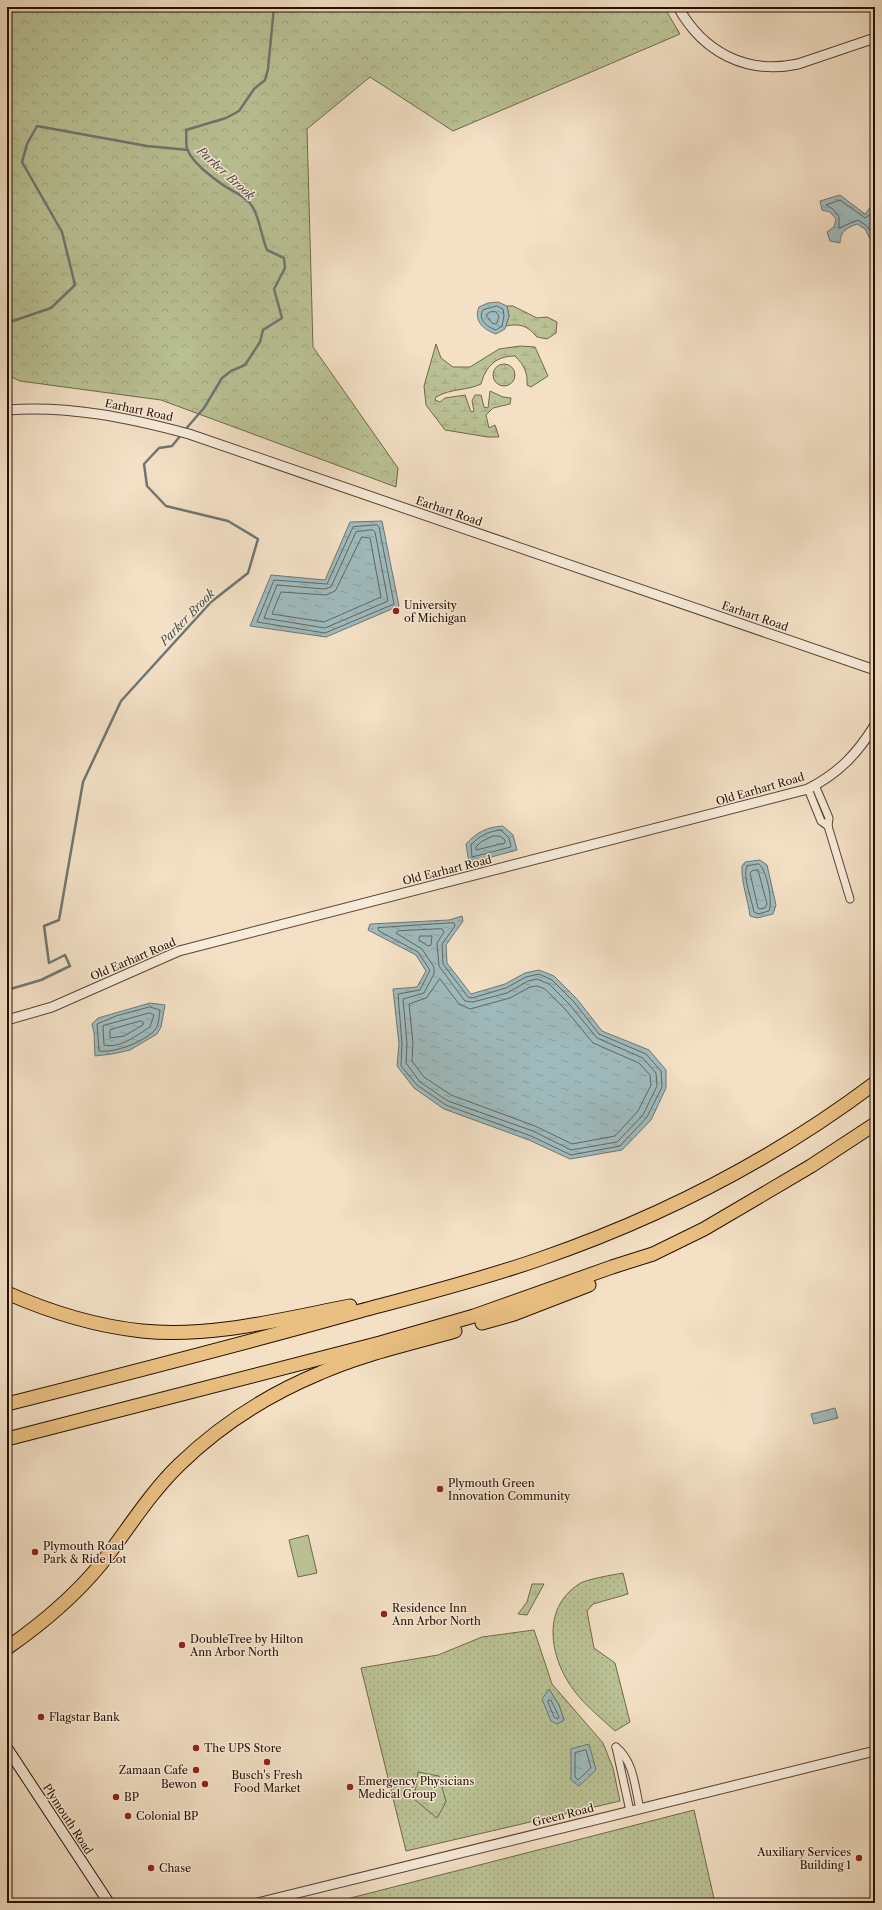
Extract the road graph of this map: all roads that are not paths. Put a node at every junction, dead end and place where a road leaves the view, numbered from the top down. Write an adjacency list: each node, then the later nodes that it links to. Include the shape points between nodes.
1 (678, 7): 2 (street, via 693,31 713,48 745,63 763,66 785,67)
2 (875, 38)
3 (7, 410): 4 (street, Earhart Road, via 80,412 156,425 189,434)
4 (875, 670)
5 (875, 725): 6 (street, Old Earhart Road, via 844,766)
6 (812, 787): 7 (street, via 829,818 828,826); 8 (street, Old Earhart Road, via 180,951 52,1007)
7 (850, 899)
8 (7, 1020)
9 (875, 1083): 12 (highway, via 777,1148 664,1209 539,1260)
10 (875, 1124): 11 (highway, via 811,1166 704,1229)
11 (653, 1254): 15 (highway, via 474,1316 380,1343); 16 (highway, via 599,1281 514,1314 320,1372 266,1398 210,1437 179,1465 150,1497 101,1564 65,1604)
12 (444, 1288): 13 (highway, via 283,1319 219,1329 180,1331 143,1331 93,1323 38,1307); 14 (highway)
13 (7, 1293)
14 (7, 1404)
15 (7, 1439)
16 (7, 1648)
17 (7, 1748): 21 (main road, Plymouth Road)
18 (875, 1751): 19 (street, Green Road)
19 (640, 1809): 20 (street, Green Road); 20 (street, via 628,1761 623,1752 616,1747)
20 (630, 1811): 22 (street, Green Road)
21 (109, 1903)
22 (257, 1903)

